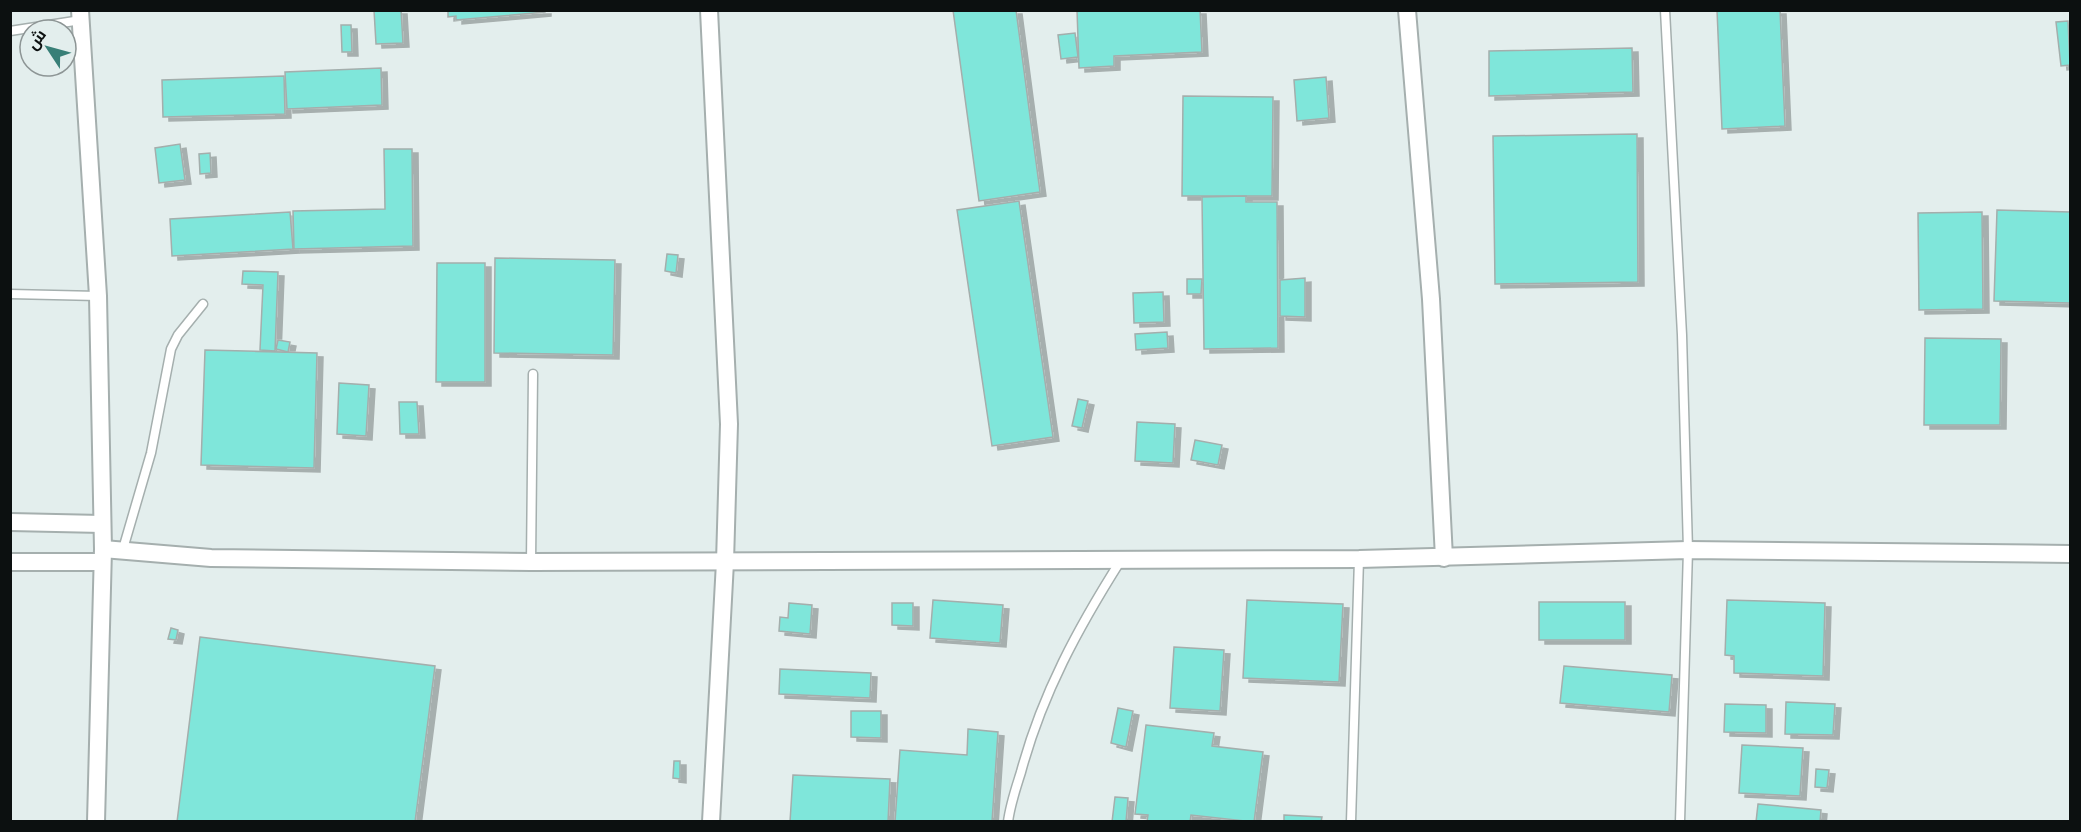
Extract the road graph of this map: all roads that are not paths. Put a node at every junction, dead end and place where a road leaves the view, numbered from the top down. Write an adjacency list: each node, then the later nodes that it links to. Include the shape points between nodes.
1 (709, 10): 21 (street, via 729,424)
2 (1407, 10): 16 (street, via 1431,299)
3 (1665, 10): 13 (lane, via 1682,335)
4 (80, 15): 5 (lane); 7 (street)
5 (10, 31)
6 (10, 294): 7 (lane)
7 (98, 296): 11 (street)
8 (202, 304): 12 (lane, via 171,349 151,453)
9 (533, 374): 20 (lane)
10 (10, 522): 11 (street)
11 (102, 524): 15 (street)
12 (123, 549): 15 (street); 20 (street, via 211,558)
13 (1688, 550): 14 (street); 16 (street); 26 (lane)
14 (2070, 554)
15 (102, 556): 19 (street); 22 (street)
16 (1444, 558): 17 (street)
17 (1359, 559): 18 (street); 25 (lane)
18 (1121, 560): 21 (street); 24 (lane, via 1081,622 1047,694 1031,733)
19 (10, 562)
20 (531, 562): 21 (street)
21 (725, 562): 23 (street)
22 (96, 822)
23 (711, 822)
24 (1008, 822)
25 (1351, 822)
26 (1680, 822)

